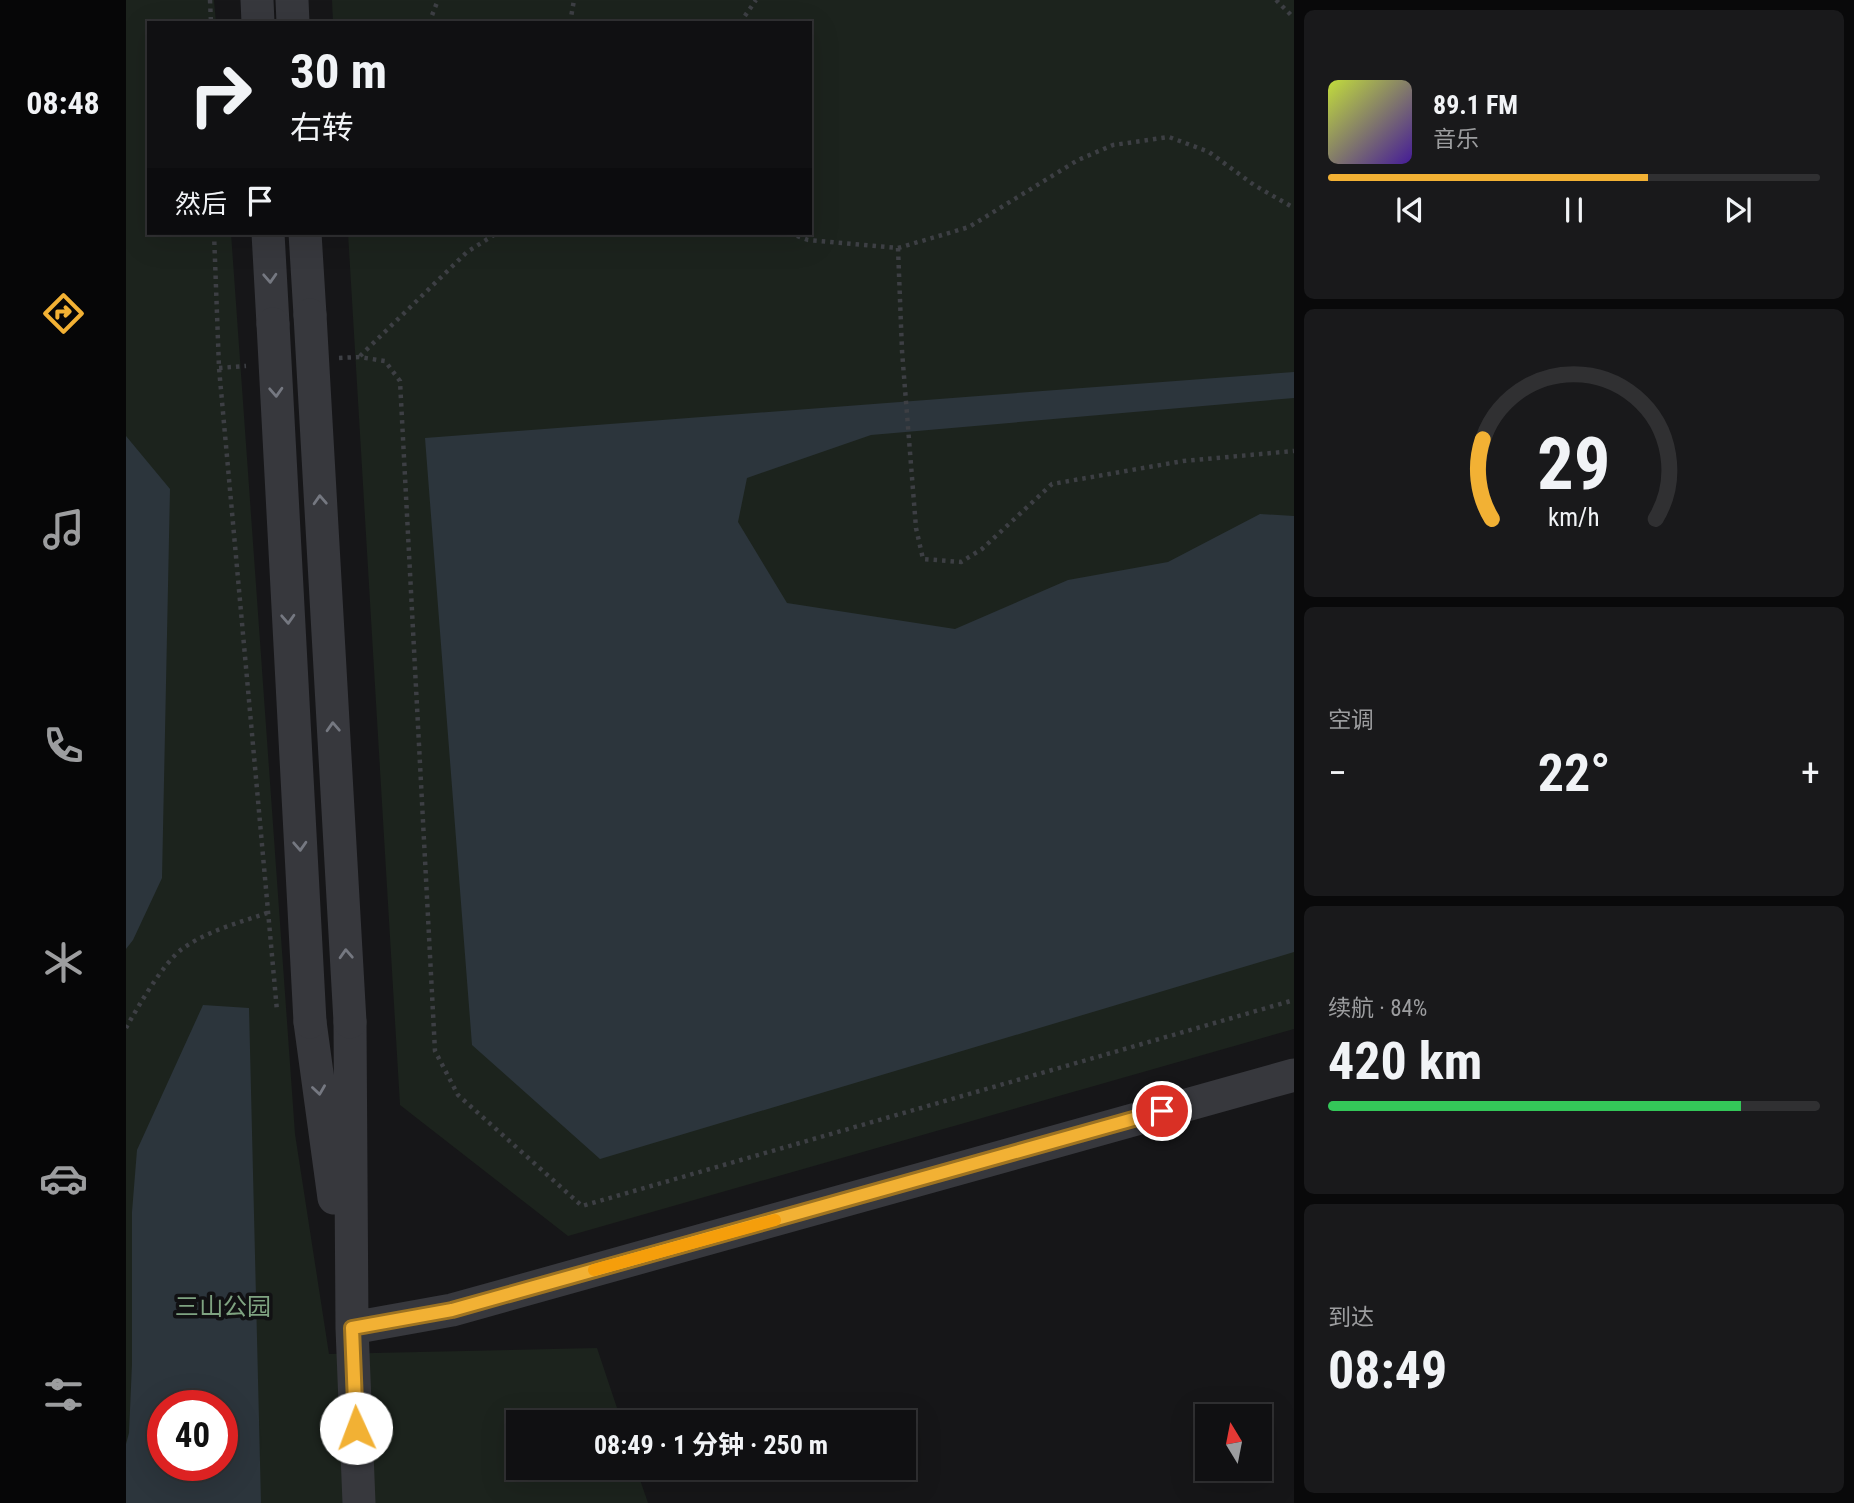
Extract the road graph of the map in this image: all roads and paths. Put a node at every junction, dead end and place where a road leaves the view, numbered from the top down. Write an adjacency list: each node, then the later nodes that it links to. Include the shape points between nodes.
1 (211, 0): 9 (path)
2 (257, 0): 10 (street)
3 (292, 0): 11 (street)
4 (438, 0): 12 (path)
5 (574, 0): 13 (path)
6 (756, 0): 14 (path)
7 (1276, 0): 8 (path)
8 (1294, 18)
9 (211, 21)
10 (258, 21)
11 (293, 21)
12 (430, 21)
13 (570, 21)
14 (741, 21)
15 (1294, 208): 21 (path, via 1209,152 1169,137 1113,145 1078,160 969,227)
16 (214, 235): 25 (path)
17 (268, 235): 29 (street, one-way to 29, bridge)
18 (305, 235): 32 (street, one-way to 18, bridge, via 350,1022)
19 (794, 235): 21 (path)
20 (486, 236): 22 (path)
21 (898, 248): 26 (path, via 916,528 923,559 961,562 1052,484 1183,461)
22 (359, 357): 23 (path); 28 (path, via 385,360 400,381 435,1051 458,1095 582,1206)
23 (334, 359)
24 (257, 365): 25 (path)
25 (219, 368): 27 (path)
26 (1294, 451)
27 (267, 913): 29 (path); 30 (path, via 180,950 142,998)
28 (1294, 1000)
29 (294, 1019): 32 (street, one-way to 32)
30 (126, 1028)
31 (1294, 1075): 32 (street, via 452,1310)
32 (352, 1328): 33 (street)
33 (359, 1503)

